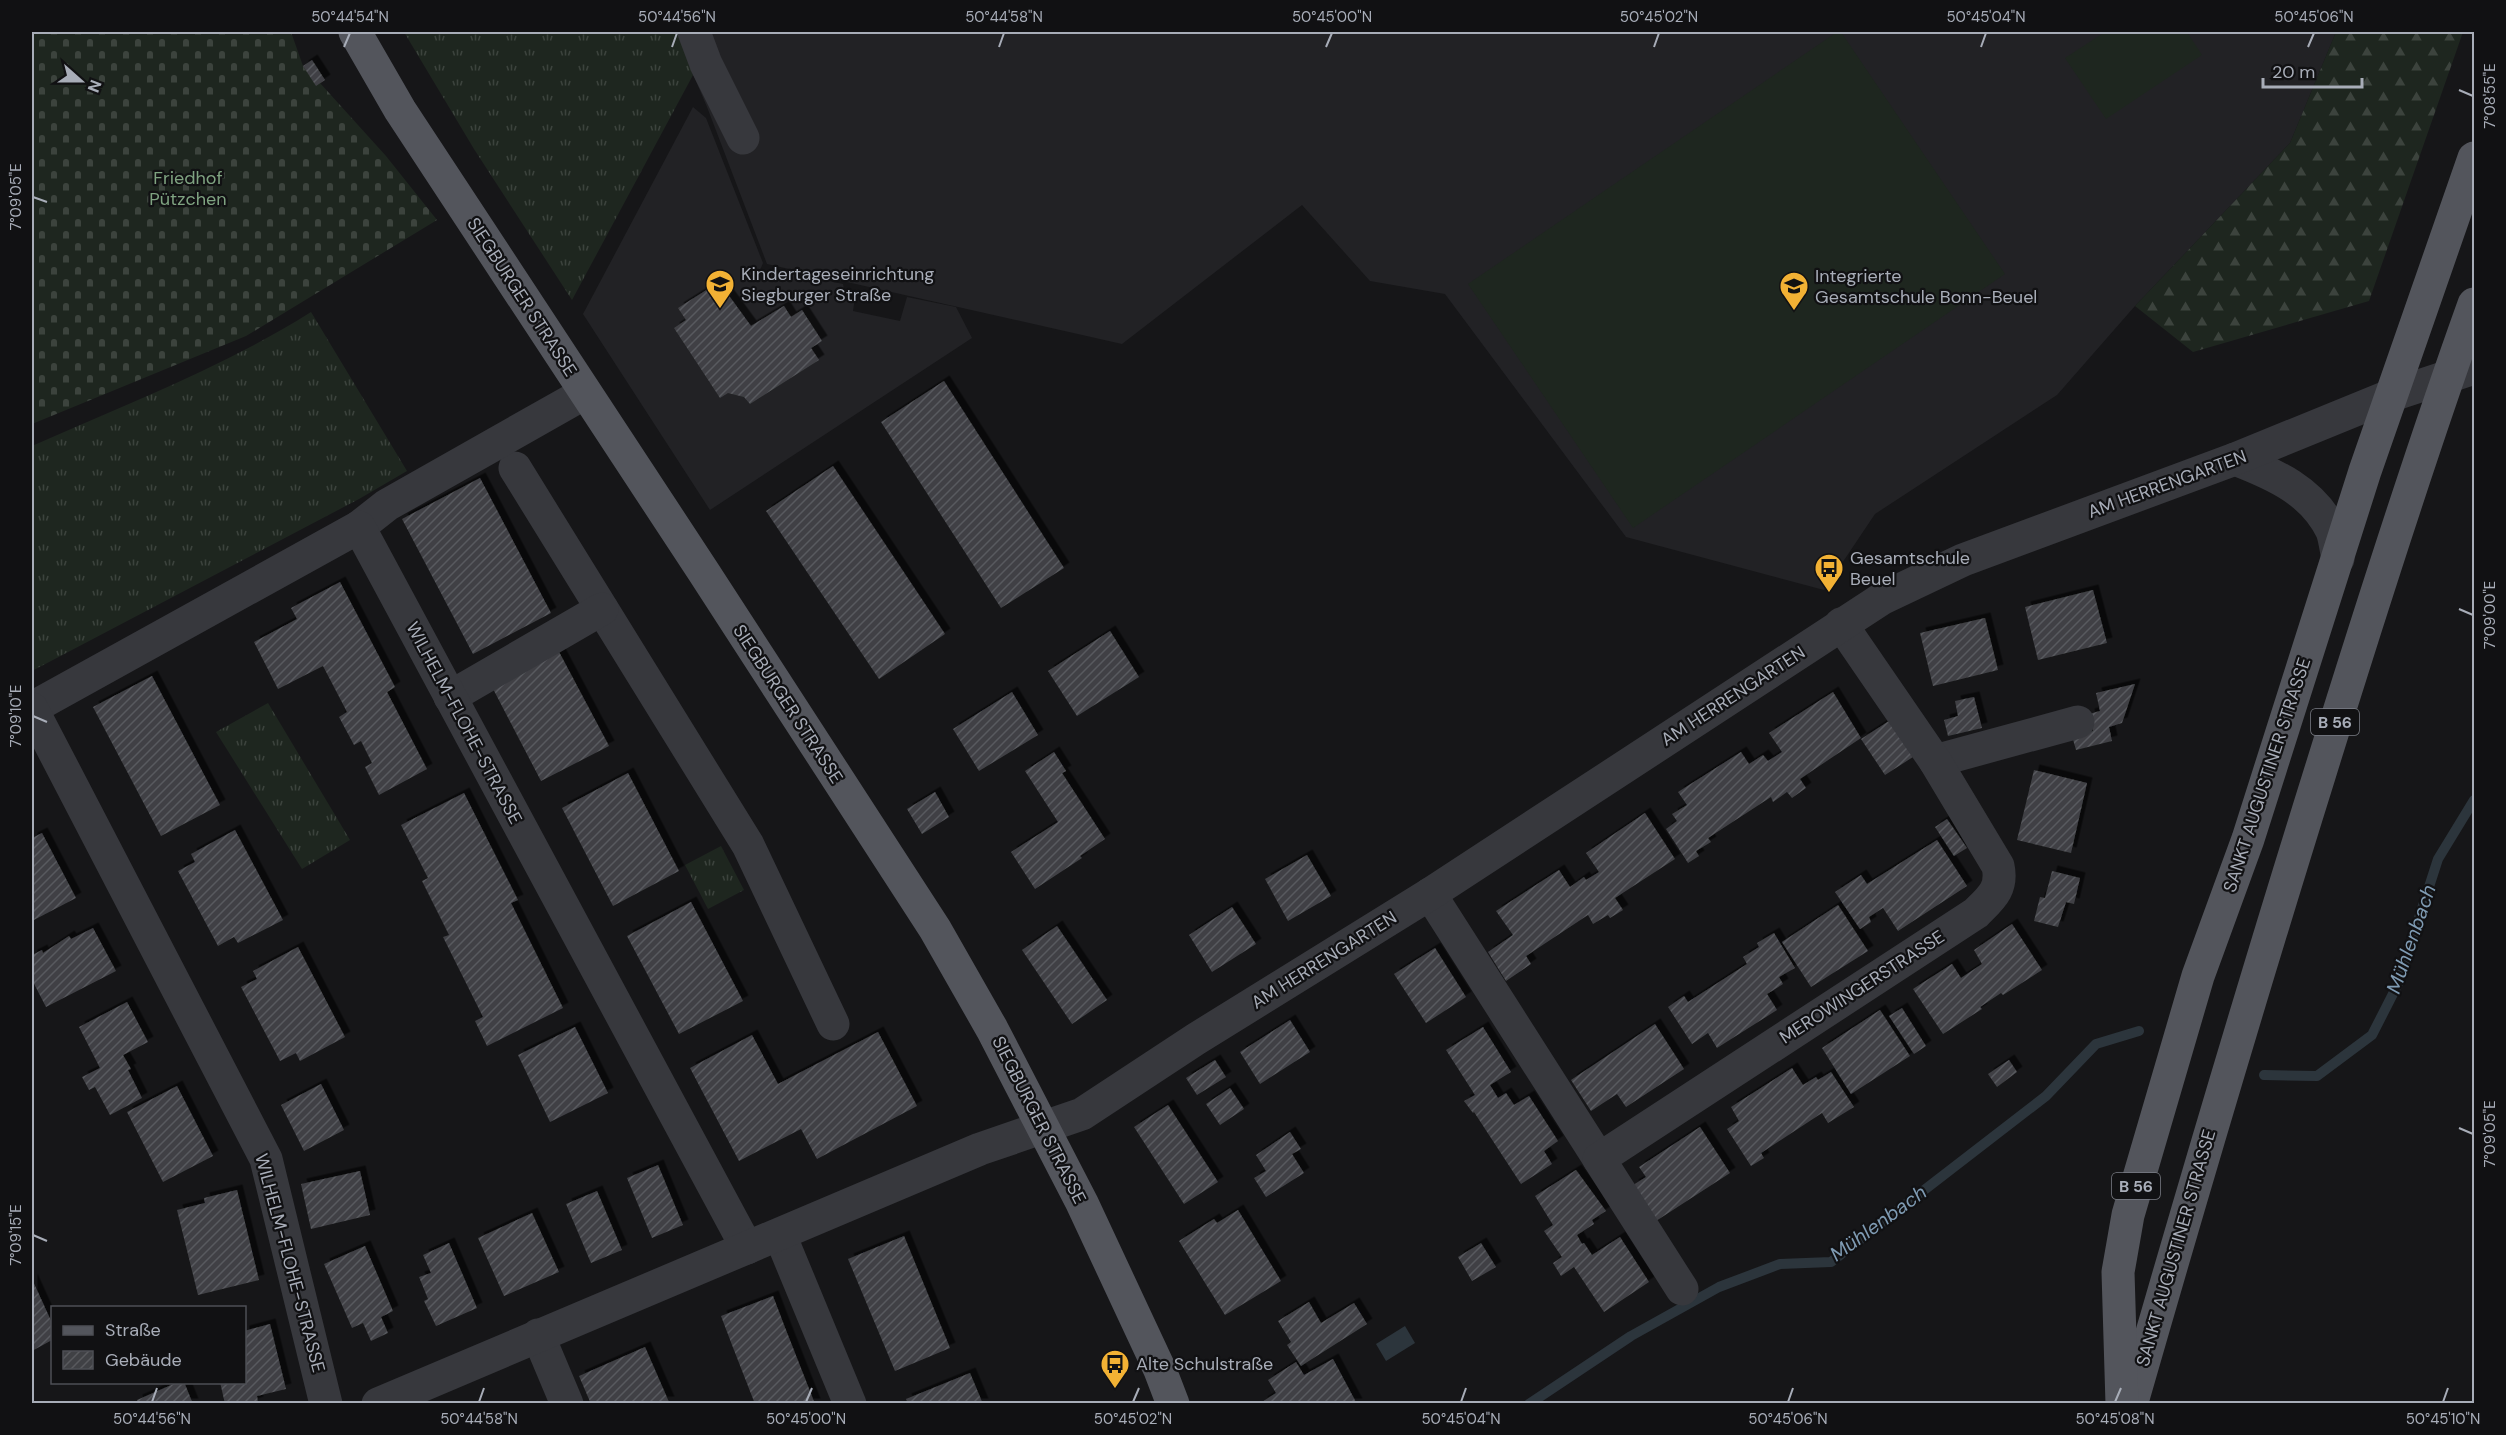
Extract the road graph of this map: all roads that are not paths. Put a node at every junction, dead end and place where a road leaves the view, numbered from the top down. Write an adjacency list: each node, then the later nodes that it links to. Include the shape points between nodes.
1 (354, 32): 7 (main road, SIEGBURGER STRASSE, via 400,110)
2 (694, 32): 3 (street)
3 (743, 138)
4 (2475, 158): 8 (main road, SANKT AUGUSTINER STRASSE / B 56)
5 (2475, 304): 6 (main road, SANKT AUGUSTINER STRASSE / B 56)
6 (2461, 373): 8 (street, AM HERRENGARTEN); 33 (main road, SANKT AUGUSTINER STRASSE / B 56, via 2353,666 2228,1069)
7 (585, 393): 11 (street, via 387,505); 21 (main road, SIEGBURGER STRASSE, via 935,929)
8 (2392, 395): 9 (street, AM HERRENGARTEN); 12 (main road, SANKT AUGUSTINER STRASSE / B 56)
9 (2235, 459): 12 (street, via 2284,480 2302,493 2319,510 2332,532); 14 (street, AM HERRENGARTEN, via 1963,560 1883,598)
10 (515, 468): 13 (street)
11 (358, 527): 15 (street, WILHELM-FLOHE-STRASSE); 16 (street, WILHELM-FLOHE-STRASSE)
12 (2338, 559): 32 (main road, SANKT AUGUSTINER STRASSE / B 56, via 2248,839 2198,976 2128,1215 2118,1272)
13 (602, 609): 15 (street); 20 (street, via 748,845)
14 (1840, 624): 18 (street, MEROWINGERSTRASSE); 19 (street, AM HERRENGARTEN)
15 (450, 697): 24 (street, WILHELM-FLOHE-STRASSE)
16 (32, 708): 27 (street, WILHELM-FLOHE-STRASSE, via 266,1159)
17 (2078, 722): 18 (street)
18 (1935, 761): 22 (street, MEROWINGERSTRASSE, via 1998,866 2000,883 1992,896 1976,913)
19 (1430, 894): 21 (street, AM HERRENGARTEN, via 1082,1114); 22 (street)
20 (833, 1024)
21 (1043, 1128): 23 (street, via 980,1149); 31 (main road, SIEGBURGER STRASSE, via 1088,1216)
22 (1599, 1159): 25 (street)
23 (780, 1235): 24 (street); 30 (street)
24 (747, 1248): 26 (street)
25 (1682, 1289)
26 (538, 1335): 28 (street); 29 (street)
27 (326, 1404)
28 (378, 1404)
29 (567, 1404)
30 (850, 1404)
31 (1173, 1404)
32 (2122, 1404)
33 (2131, 1404)

